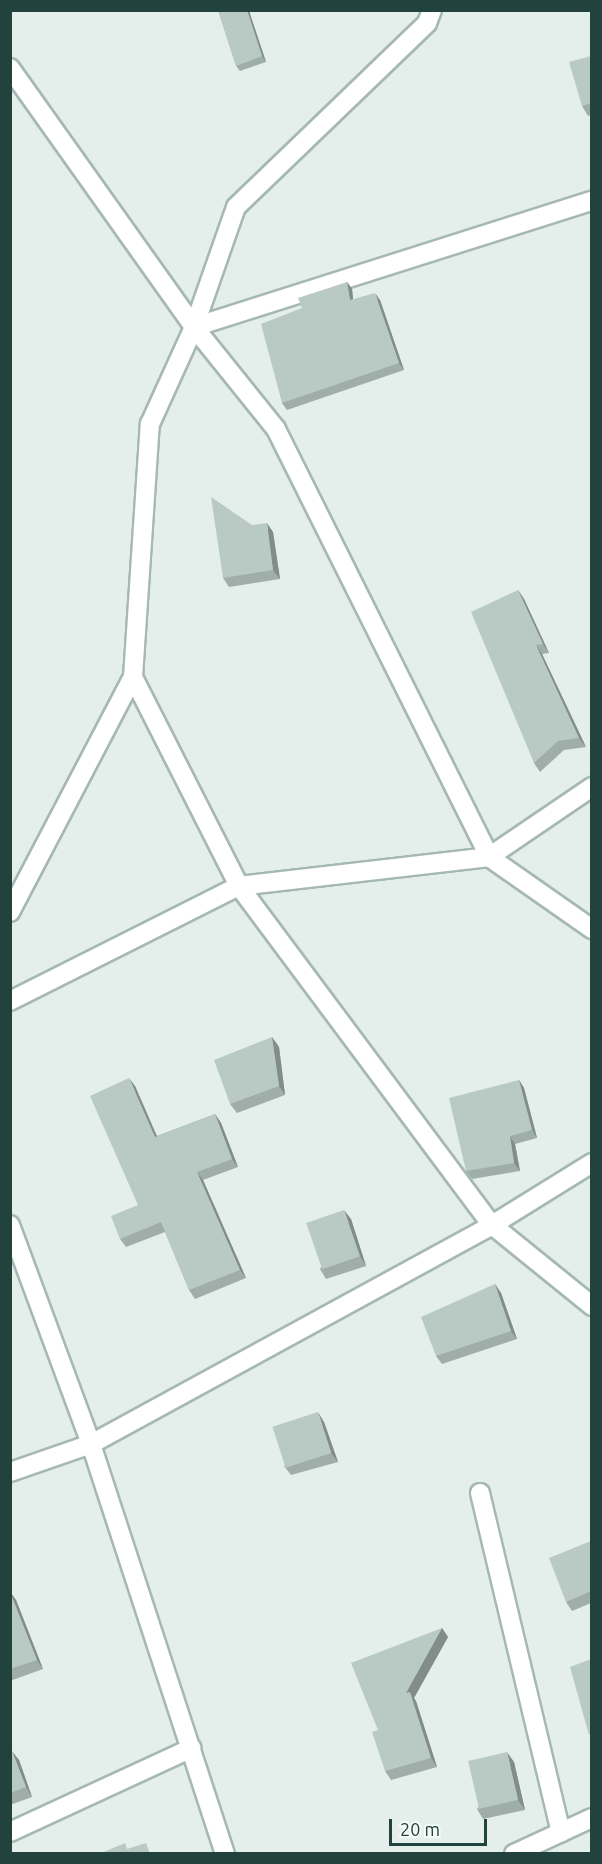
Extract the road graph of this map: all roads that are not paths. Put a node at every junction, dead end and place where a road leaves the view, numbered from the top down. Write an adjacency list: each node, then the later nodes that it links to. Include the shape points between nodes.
1 (432, 10): 4 (street, via 427,23 236,207)
2 (10, 68): 4 (street)
3 (591, 201): 4 (street)
4 (194, 327): 5 (street, via 150,424); 7 (street, via 276,429)
5 (133, 677): 8 (street); 9 (street)
6 (591, 787): 7 (street)
7 (489, 857): 8 (street); 10 (street)
8 (239, 886): 11 (street); 14 (street)
9 (10, 912)
10 (591, 929)
11 (10, 1001)
12 (591, 1163): 14 (street)
13 (10, 1225): 16 (street)
14 (492, 1225): 15 (street); 16 (street)
15 (591, 1306)
16 (91, 1444): 17 (street); 19 (street)
17 (10, 1472)
18 (480, 1492): 22 (street)
19 (192, 1748): 21 (street); 23 (street)
20 (591, 1818): 22 (street)
21 (10, 1832)
22 (561, 1832): 24 (street)
23 (225, 1854)
24 (514, 1854)

